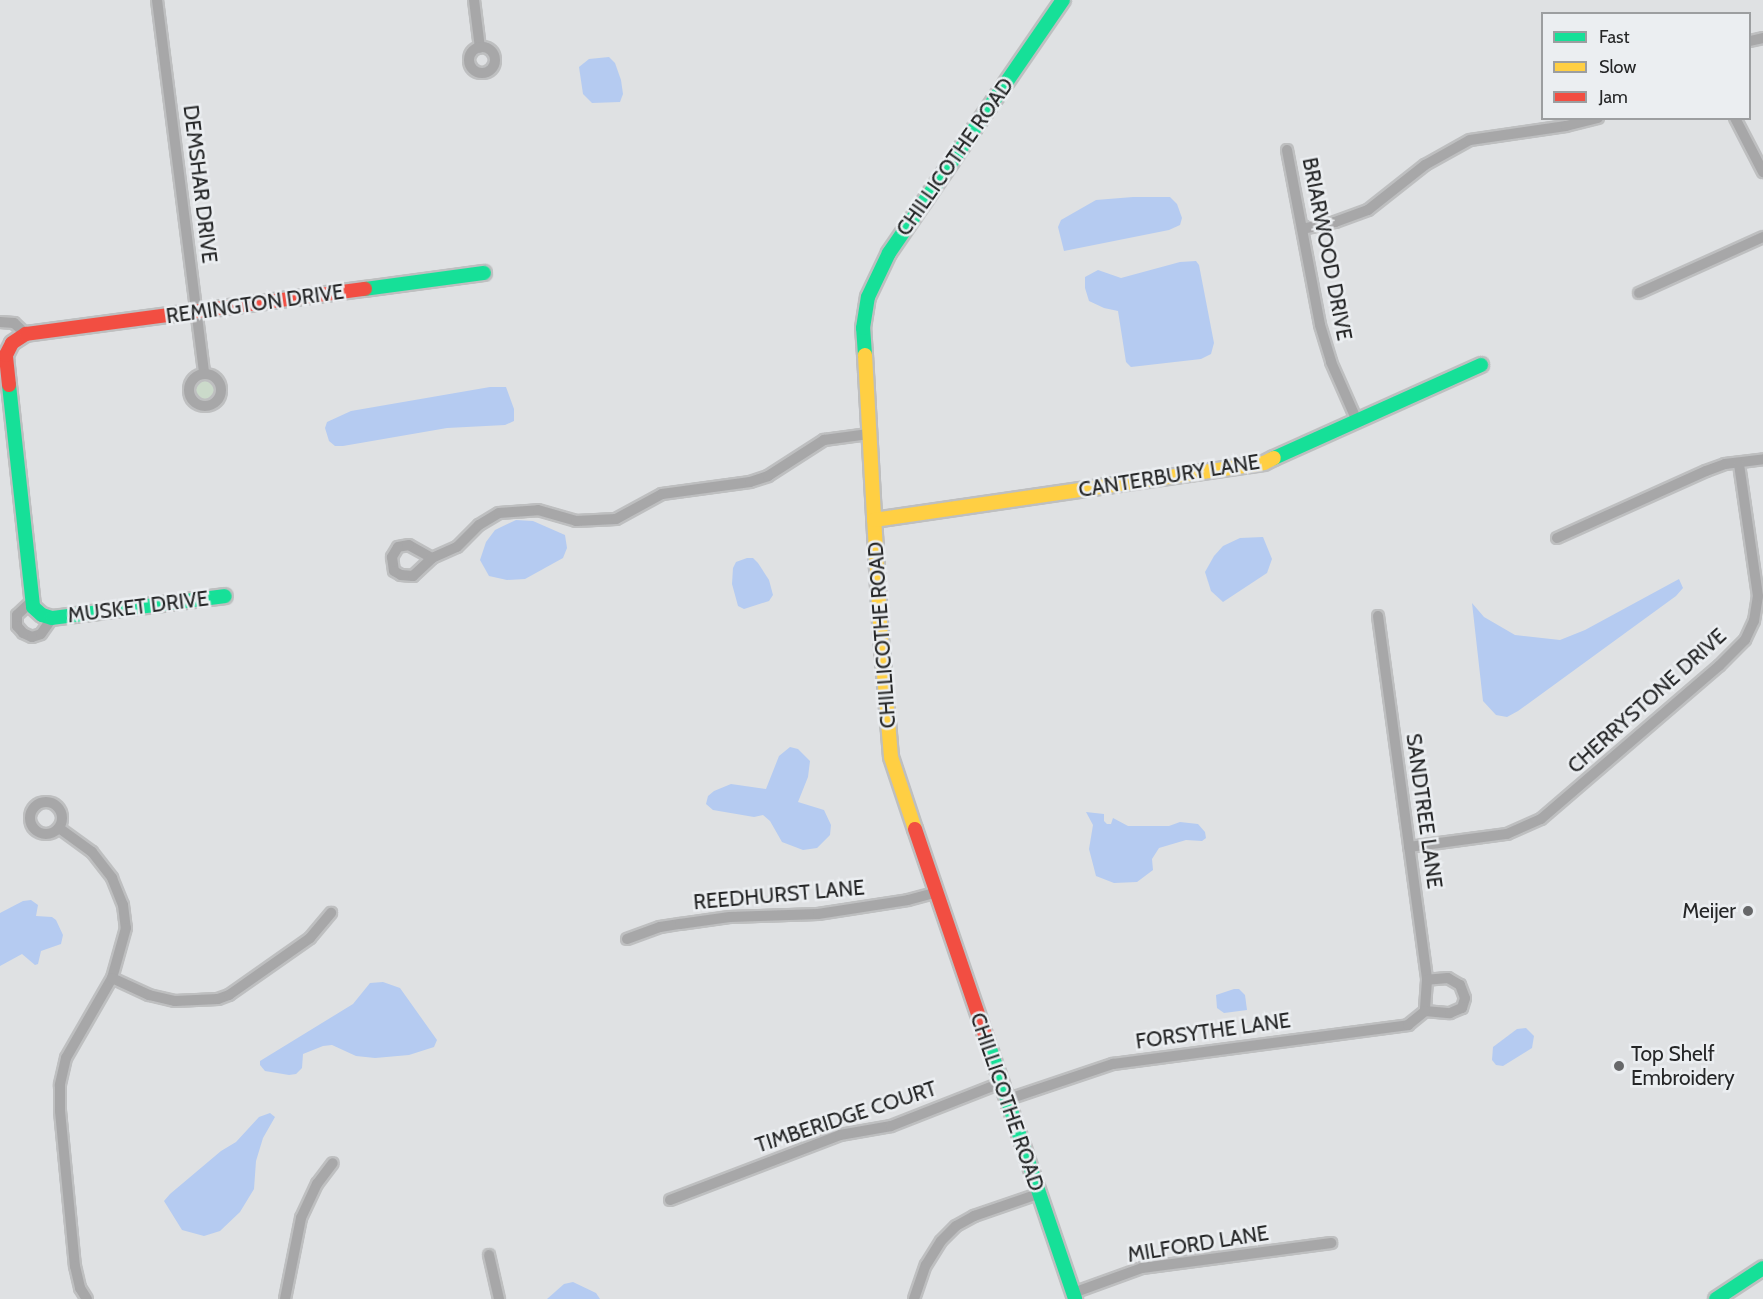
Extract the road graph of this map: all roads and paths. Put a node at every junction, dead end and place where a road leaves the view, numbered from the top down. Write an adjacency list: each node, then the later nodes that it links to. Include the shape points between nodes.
1 (157, 0): 13 (street, DEMSHAR DRIVE)
2 (474, 0): 4 (street)
3 (1063, 0): 20 (street, CHILLICOTHE ROAD, via 889,253 868,297 862,328)
4 (480, 48)
5 (1591, 120): 9 (street, via 1470,140 1425,165 1368,210)
6 (1736, 120): 8 (street)
7 (1287, 150): 9 (street, BRIARWOOD DRIVE)
8 (1763, 172)
9 (1302, 229): 19 (street, BRIARWOOD DRIVE, via 1325,346)
10 (1763, 237): 12 (street)
11 (484, 273): 13 (street, REMINGTON DRIVE)
12 (1639, 293)
13 (196, 312): 15 (street, REMINGTON DRIVE); 18 (street, DEMSHAR DRIVE)
14 (0, 322): 15 (street, via 14,323)
15 (26, 334): 16 (street, via 12,342)
16 (3, 354): 27 (street)
17 (1481, 365): 19 (street, CANTERBURY LANE)
18 (204, 372)
19 (1357, 421): 23 (street, CANTERBURY LANE, via 1264,463)
20 (869, 434): 23 (street, CHILLICOTHE ROAD); 25 (street, via 824,440 768,476 750,482 662,494 616,519 576,521 538,510 499,513 479,525 457,547)
21 (1763, 459): 22 (street)
22 (1739, 464): 24 (street, via 1706,471); 31 (street, CHERRYSTONE DRIVE, via 1758,596 1754,621 1745,640 1541,819 1508,834)
23 (874, 520): 32 (street, CHILLICOTHE ROAD, via 891,756)
24 (1557, 538)
25 (432, 558)
26 (225, 596): 29 (street, MUSKET DRIVE)
27 (31, 602): 29 (street, via 37,611); 29 (street, via 18,615 17,626 23,633 32,637 41,634)
28 (1378, 616): 31 (street, SANDTREE LANE)
29 (52, 618)
30 (59, 828): 35 (street, via 92,852 112,878 123,905 126,928)
31 (1409, 847): 36 (street, SANDTREE LANE)
32 (935, 892): 34 (street, REEDHURST LANE, via 818,914 730,917 660,927); 38 (street, CHILLICOTHE ROAD)
33 (331, 913): 35 (street, via 310,938 218,999 175,1001 149,995)
34 (627, 939)
35 (112, 978): 47 (street, via 66,1058 60,1085 75,1266)
36 (1427, 980): 37 (street, SANDTREE LANE); 37 (street, via 1448,978 1460,985 1465,998 1462,1008 1450,1012)
37 (1425, 1011): 39 (street, FORSYTHE LANE, via 1408,1024 1113,1064)
38 (1001, 1083): 39 (street, CHILLICOTHE ROAD); 42 (street, TIMBERIDGE COURT, via 891,1126 840,1135)
39 (1006, 1100): 41 (street, CHILLICOTHE ROAD)
40 (333, 1163): 48 (street, via 317,1184 301,1218)
41 (1038, 1194): 46 (street, CHILLICOTHE ROAD); 50 (street, via 956,1226 940,1241 926,1265)
42 (670, 1200)
43 (1331, 1243): 46 (street, MILFORD LANE, via 1142,1268)
44 (489, 1255): 49 (street)
45 (1763, 1268): 51 (street)
46 (1074, 1296)
47 (87, 1299)
48 (285, 1299)
49 (499, 1299)
50 (914, 1299)
51 (1716, 1299)

